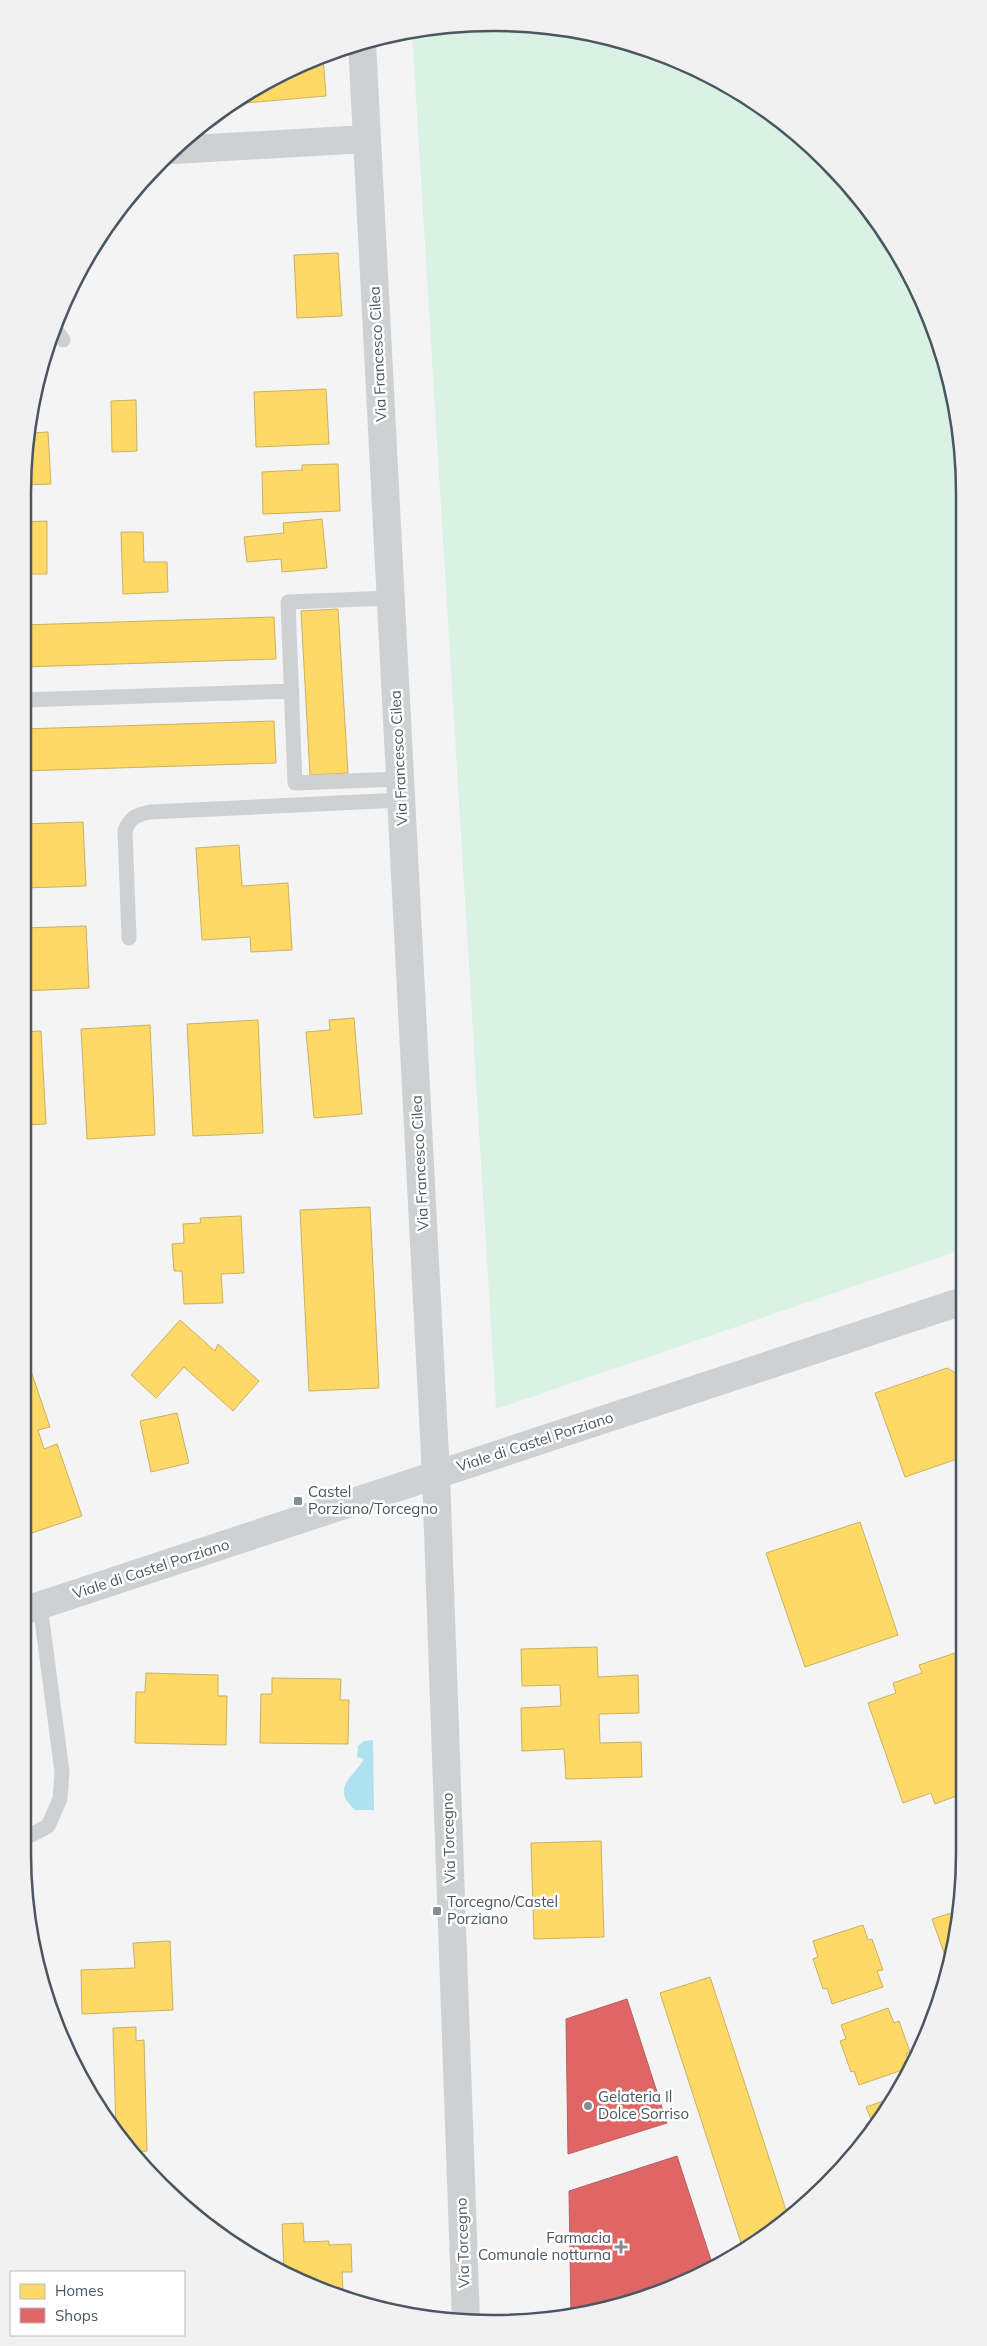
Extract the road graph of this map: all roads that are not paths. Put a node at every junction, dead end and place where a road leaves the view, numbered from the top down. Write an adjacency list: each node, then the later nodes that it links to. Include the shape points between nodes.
1 (362, 51): 2 (street, Via Francesco Cilea)
2 (366, 139): 3 (street); 4 (street, Via Francesco Cilea)
3 (185, 149)
4 (390, 598): 5 (lane, via 288,602); 7 (street, Via Francesco Cilea)
5 (292, 691): 6 (lane); 7 (lane, via 295,783)
6 (31, 700)
7 (400, 790): 8 (lane, via 150,812 135,816 125,831); 10 (street, Via Francesco Cilea)
8 (129, 938)
9 (956, 1303): 10 (street, Viale di Castel Porziano)
10 (436, 1475): 11 (street, Viale di Castel Porziano); 13 (street, Via Torcegno)
11 (31, 1608): 12 (lane, via 62,1772 60,1799 48,1826)
12 (31, 1834)
13 (466, 2314)

